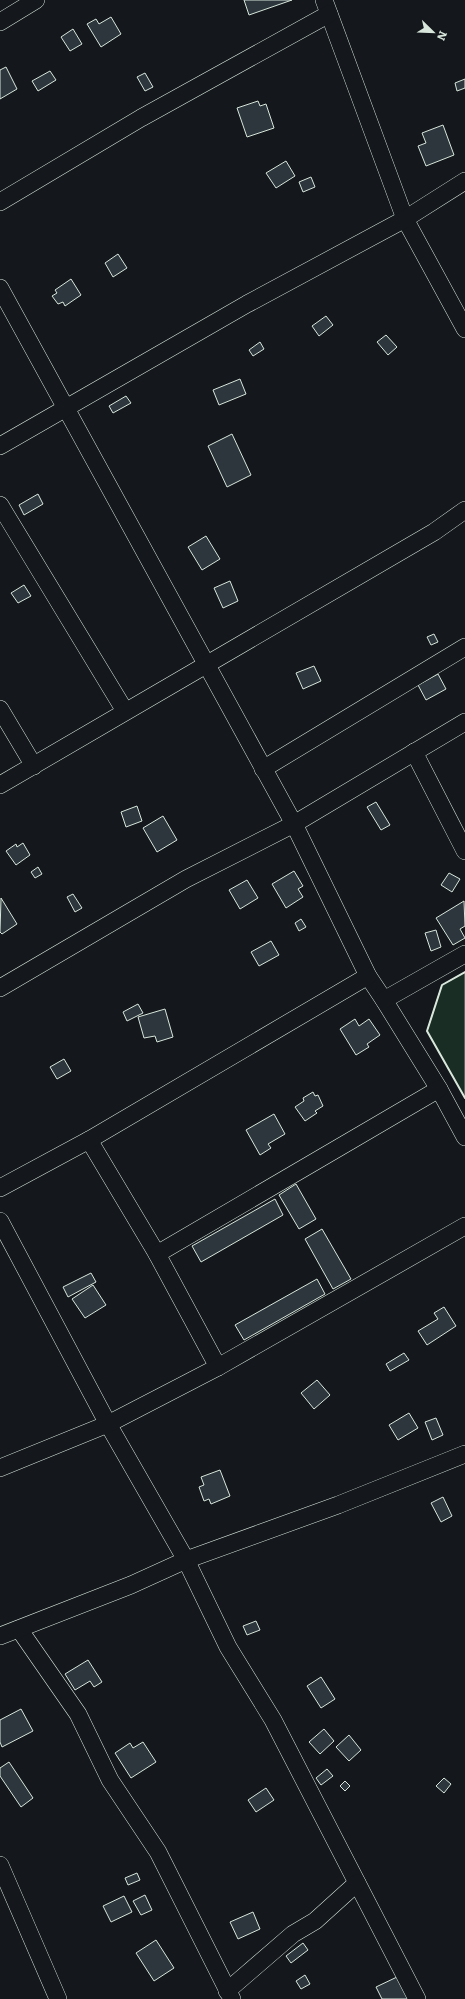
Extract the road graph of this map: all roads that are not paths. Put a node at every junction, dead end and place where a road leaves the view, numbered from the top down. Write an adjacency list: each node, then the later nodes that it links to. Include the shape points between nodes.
1 (36, 0): 3 (street)
2 (326, 7): 5 (street); 6 (street)
3 (0, 22)
4 (465, 181): 6 (street)
5 (0, 202)
6 (405, 219): 8 (street); 9 (street, via 247,304)
7 (0, 288): 9 (street)
8 (465, 329)
9 (67, 409): 10 (street); 14 (street)
10 (0, 446)
11 (0, 505): 16 (street)
12 (465, 510): 14 (street, via 434,532)
13 (465, 647): 20 (street)
14 (206, 666): 16 (street); 20 (street)
15 (0, 709): 19 (street)
16 (125, 711): 19 (street)
17 (465, 722): 18 (street)
18 (414, 752): 22 (street); 23 (street)
19 (34, 766): 21 (street)
20 (263, 769): 22 (street)
21 (0, 785)
22 (294, 824): 25 (street); 26 (street, via 186,879)
23 (465, 851)
24 (465, 954): 27 (street)
25 (368, 976): 27 (street); 30 (street)
26 (0, 988)
27 (384, 1000): 28 (street)
28 (439, 1089): 29 (street); 34 (street)
29 (465, 1136)
30 (88, 1140): 31 (street); 34 (street)
31 (0, 1188)
32 (0, 1221): 36 (street)
33 (465, 1226): 35 (street)
34 (157, 1254): 35 (street)
35 (218, 1367): 36 (street)
36 (108, 1424): 38 (street); 39 (street)
37 (465, 1454): 39 (street, via 338,1506)
38 (0, 1468)
39 (186, 1560): 40 (street, via 131,1585); 43 (street, via 228,1647 273,1720)
40 (18, 1629): 41 (street); 44 (street, via 78,1714 110,1780 158,1852)
41 (0, 1636)
42 (0, 1865): 45 (street)
43 (357, 1883): 44 (street, via 315,1922 293,1934); 46 (street)
44 (229, 1995)
45 (58, 1999)
46 (417, 1999)

